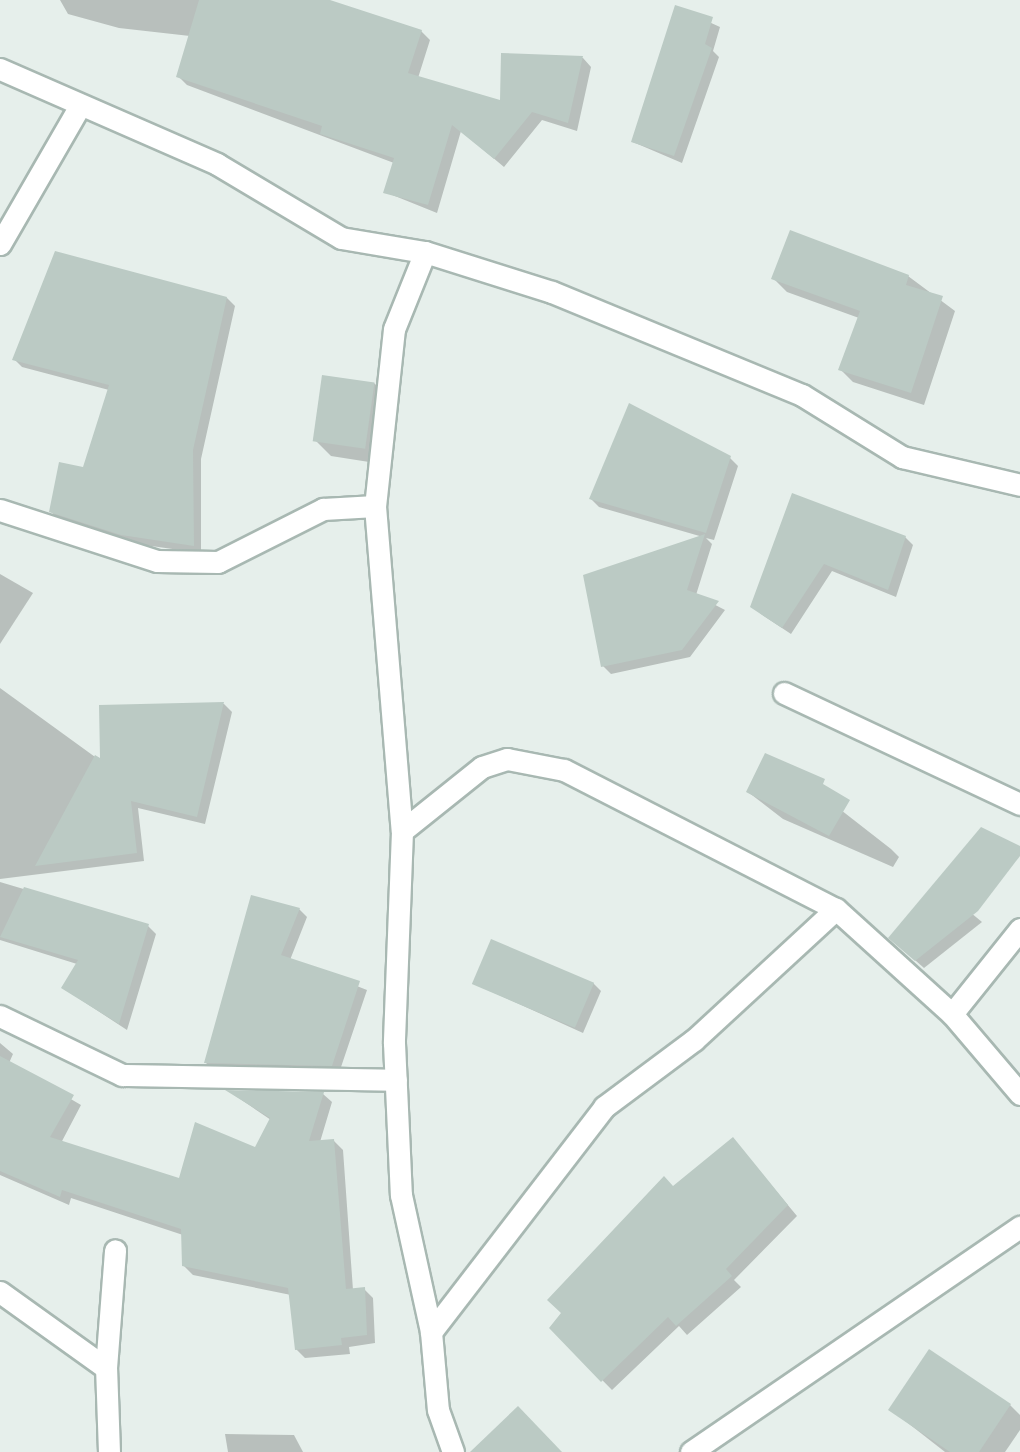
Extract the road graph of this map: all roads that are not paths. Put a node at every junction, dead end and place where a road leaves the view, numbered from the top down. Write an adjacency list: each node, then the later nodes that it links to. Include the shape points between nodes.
1 (0, 69): 2 (street)
2 (79, 107): 3 (street); 4 (street, via 217,164 341,238)
3 (0, 244)
4 (425, 253): 5 (street, via 552,292 748,370 902,457); 6 (street, via 394,329)
5 (1020, 485)
6 (375, 506): 7 (street, via 323,509 218,562 158,561); 10 (street)
7 (0, 510)
8 (785, 693): 9 (street)
9 (1020, 804)
10 (402, 831): 11 (street, via 482,768 534,760 695,833); 15 (street)
11 (836, 909): 13 (street); 20 (street, via 694,1040 604,1107)
12 (1020, 929): 13 (street)
13 (952, 1014): 16 (street)
14 (0, 1016): 15 (street, via 122,1075)
15 (396, 1080): 20 (street, via 401,1195)
16 (1020, 1094)
17 (1020, 1227): 24 (street)
18 (115, 1250): 21 (street)
19 (0, 1292): 21 (street)
20 (431, 1332): 23 (street, via 438,1410)
21 (106, 1368): 22 (street)
22 (109, 1452)
23 (453, 1452)
24 (691, 1452)

